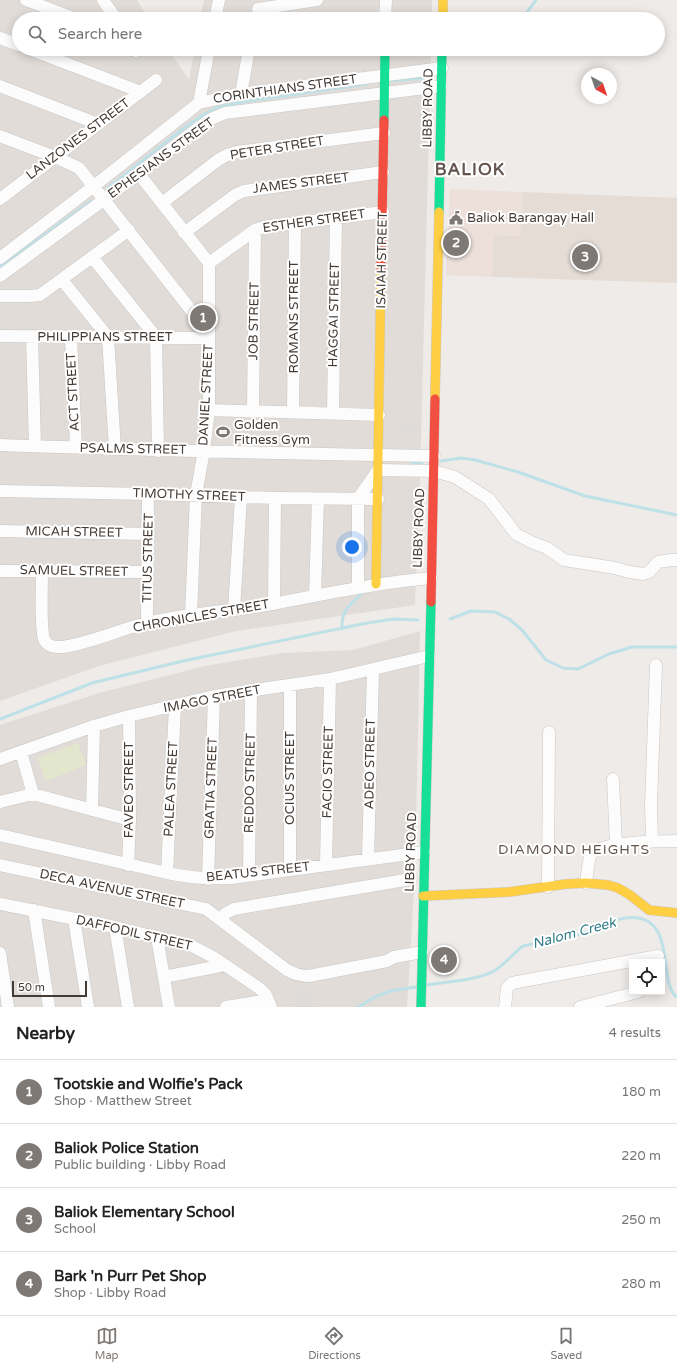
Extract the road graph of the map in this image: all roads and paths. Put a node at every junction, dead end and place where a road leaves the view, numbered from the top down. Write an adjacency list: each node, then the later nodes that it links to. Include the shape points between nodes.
1 (26, 0): 8 (street)
2 (103, 0): 9 (street)
3 (219, 0): 10 (street)
4 (317, 0): 7 (street)
5 (386, 0): 11 (street)
6 (443, 0): 12 (main road)
7 (258, 9)
8 (58, 12)
9 (111, 12)
10 (216, 12)
11 (385, 12)
12 (442, 12)
13 (0, 38): 14 (street)
14 (12, 42)
15 (47, 56): 25 (street)
16 (208, 56): 28 (street)
17 (248, 56): 27 (street)
18 (385, 56): 21 (main road, ISAIAH STREET)
19 (442, 56): 20 (main road, LIBBY ROAD)
20 (442, 68): 21 (street, CORINTHIANS STREET); 24 (main road, LIBBY ROAD)
21 (384, 75): 26 (main road, ISAIAH STREET); 27 (street, CORINTHIANS STREET)
22 (156, 80): 25 (street, LANZONES STREET)
23 (0, 86): 29 (street)
24 (441, 86): 26 (street, EPHESIANS STREET); 69 (main road, LIBBY ROAD)
25 (141, 92): 29 (street, LANZONES STREET)
26 (384, 92): 30 (main road, ISAIAH STREET); 34 (street, EPHESIANS STREET, via 225,113 211,119)
27 (241, 94): 28 (street, CORINTHIANS STREET)
28 (199, 103): 35 (street, CORINTHIANS STREET)
29 (98, 124): 32 (street, LANZONES STREET)
30 (384, 133): 33 (main road, ISAIAH STREET); 38 (street, PETER STREET, via 227,155)
31 (0, 136): 32 (street)
32 (55, 157): 35 (street, via 79,168); 36 (street, LANZONES STREET)
33 (383, 172): 39 (main road, ISAIAH STREET); 44 (street, JAMES STREET, via 244,191)
34 (139, 174): 37 (street, EPHESIANS STREET); 38 (street)
35 (94, 186): 37 (street); 46 (street, CORINTHIANS STREET)
36 (2, 195)
37 (105, 199): 42 (street); 48 (street, EPHESIANS STREET)
38 (162, 203): 44 (street)
39 (383, 212): 40 (street, ESTHER STREET); 61 (main road, ISAIAH STREET)
40 (336, 217): 41 (street, ESTHER STREET); 60 (street, HAGGAI STREET)
41 (295, 223): 43 (street, ESTHER STREET, via 270,225); 59 (street, ROMANS STREET)
42 (129, 230): 45 (street); 51 (street)
43 (255, 230): 47 (street, ESTHER STREET); 58 (street, JOB STREET)
44 (184, 233): 47 (street)
45 (92, 257): 49 (street); 56 (street)
46 (0, 258)
47 (208, 263): 51 (street, DANIEL STREET)
48 (0, 276)
49 (62, 280): 50 (street, via 40,295); 55 (street)
50 (0, 296)
51 (209, 335): 56 (street, PHILIPPIANS STREET); 57 (street, DANIEL STREET)
52 (0, 336): 53 (street, PHILIPPIANS STREET)
53 (32, 336): 54 (street, PHILIPPIANS STREET); 63 (street)
54 (70, 337): 55 (street, PHILIPPIANS STREET); 64 (street, ACT STREET)
55 (108, 337): 56 (street, PHILIPPIANS STREET); 65 (street)
56 (156, 337): 67 (street)
57 (209, 410): 58 (street); 66 (street, DANIEL STREET)
58 (253, 411): 59 (street)
59 (293, 412): 60 (street)
60 (332, 413): 61 (street)
61 (379, 414): 68 (main road, ISAIAH STREET)
62 (0, 445): 63 (street, PSALMS STREET)
63 (35, 446): 64 (street, PSALMS STREET)
64 (76, 447): 65 (street, PSALMS STREET)
65 (115, 449): 67 (street, PSALMS STREET)
66 (204, 450): 67 (street, PSALMS STREET); 68 (street, PSALMS STREET); 74 (street, DANIEL STREET)
67 (158, 451)
68 (378, 455): 69 (street, PSALMS STREET); 70 (main road, ISAIAH STREET)
69 (434, 456): 71 (main road, LIBBY ROAD)
70 (378, 470): 71 (street); 78 (street); 79 (main road, ISAIAH STREET)
71 (434, 471): 82 (street, via 455,477 489,499 516,534 552,550 567,561 643,574 649,572 658,562); 86 (main road, LIBBY ROAD)
72 (0, 491): 73 (street, TIMOTHY STREET)
73 (148, 494): 74 (street, TIMOTHY STREET); 81 (street, TITUS STREET)
74 (196, 495): 75 (street, TIMOTHY STREET); 92 (street, DANIEL STREET)
75 (241, 497): 76 (street, TIMOTHY STREET); 91 (street)
76 (275, 498): 77 (street, TIMOTHY STREET); 90 (street)
77 (318, 499): 78 (street, TIMOTHY STREET); 89 (street)
78 (358, 499): 79 (street, TIMOTHY STREET); 88 (street)
79 (378, 499): 87 (main road, ISAIAH STREET)
80 (0, 531): 81 (street, MICAH STREET)
81 (148, 534): 85 (street, TITUS STREET)
82 (677, 560)
83 (0, 571): 84 (street, SAMUEL STREET)
84 (42, 571): 85 (street, SAMUEL STREET); 93 (street, CHRONICLES STREET, via 43,636 45,641 54,647 67,646)
85 (148, 572): 93 (street, TITUS STREET)
86 (431, 578): 87 (street, CHRONICLES STREET); 94 (main road, LIBBY ROAD)
87 (376, 584): 88 (street, CHRONICLES STREET)
88 (358, 587): 89 (street, CHRONICLES STREET)
89 (315, 596): 90 (street, CHRONICLES STREET)
90 (274, 604): 91 (street, CHRONICLES STREET)
91 (234, 610): 92 (street, CHRONICLES STREET)
92 (190, 615): 93 (street, CHRONICLES STREET)
93 (147, 623)
94 (429, 656): 96 (street, IMAGO STREET); 116 (main road, LIBBY ROAD)
95 (656, 665): 113 (street)
96 (373, 669): 97 (street, IMAGO STREET); 117 (street, ADEO STREET)
97 (330, 680): 98 (street, IMAGO STREET); 120 (street, FACIO STREET)
98 (290, 685): 99 (street, IMAGO STREET); 121 (street, OCIUS STREET)
99 (251, 690): 100 (street, IMAGO STREET); 124 (street, REDDO STREET)
100 (214, 696): 101 (street, IMAGO STREET); 125 (street, GRATIA STREET)
101 (175, 706): 102 (street, IMAGO STREET); 123 (street, PALEA STREET)
102 (129, 716): 103 (street, IMAGO STREET); 111 (street, FAVEO STREET)
103 (94, 726): 105 (street, IMAGO STREET); 110 (street)
104 (549, 732): 129 (street)
105 (21, 752): 106 (street, IMAGO STREET); 108 (street)
106 (0, 759)
107 (613, 779): 115 (street)
108 (33, 794): 109 (street); 110 (street)
109 (0, 802)
110 (92, 810): 111 (street)
111 (130, 820): 118 (street, FAVEO STREET)
112 (0, 835): 118 (street, BEATUS STREET)
113 (652, 840): 114 (street); 115 (street)
114 (677, 841)
115 (616, 845): 128 (street, via 596,850 592,854)
116 (424, 852): 117 (street, BEATUS STREET); 130 (main road, LIBBY ROAD)
117 (368, 859): 120 (street, BEATUS STREET)
118 (128, 864): 123 (street, BEATUS STREET)
119 (0, 865): 127 (street, DECA AVENUE STREET)
120 (326, 865): 121 (street, BEATUS STREET)
121 (290, 870): 124 (street, BEATUS STREET)
122 (0, 873): 127 (street, DECA AVENUE STREET)
123 (167, 873): 125 (street, BEATUS STREET)
124 (249, 875): 125 (street, BEATUS STREET)
125 (208, 879)
126 (411, 879): 135 (street, via 234,909)
127 (52, 880): 135 (street, DECA AVENUE STREET)
128 (586, 883): 129 (main road); 133 (main road, via 618,888 649,910)
129 (548, 887): 130 (main road, via 509,892)
130 (422, 896): 139 (main road, LIBBY ROAD)
131 (0, 904): 132 (street, DAFFODIL STREET)
132 (34, 910): 134 (street, DAFFODIL STREET); 146 (street)
133 (677, 913)
134 (74, 919): 136 (street, DAFFODIL STREET); 147 (street)
135 (221, 919): 139 (street, DECA AVENUE STREET, via 294,974 309,976 387,961 394,957)
136 (115, 928): 137 (street, DAFFODIL STREET); 148 (street)
137 (157, 937): 141 (street, DAFFODIL STREET, via 192,946); 142 (street)
138 (0, 953): 145 (street)
139 (422, 955): 151 (main road, LIBBY ROAD)
140 (658, 956): 152 (street, via 512,983 507,988)
141 (226, 965): 142 (street); 144 (street, DAFFODIL STREET, via 259,988)
142 (164, 977): 149 (street)
143 (629, 994): 153 (street)
144 (270, 1003): 150 (street)
145 (8, 1007)
146 (49, 1007)
147 (88, 1007)
148 (128, 1007)
149 (169, 1007)
150 (226, 1007)
151 (421, 1007)
152 (505, 1007)
153 (580, 1007)

